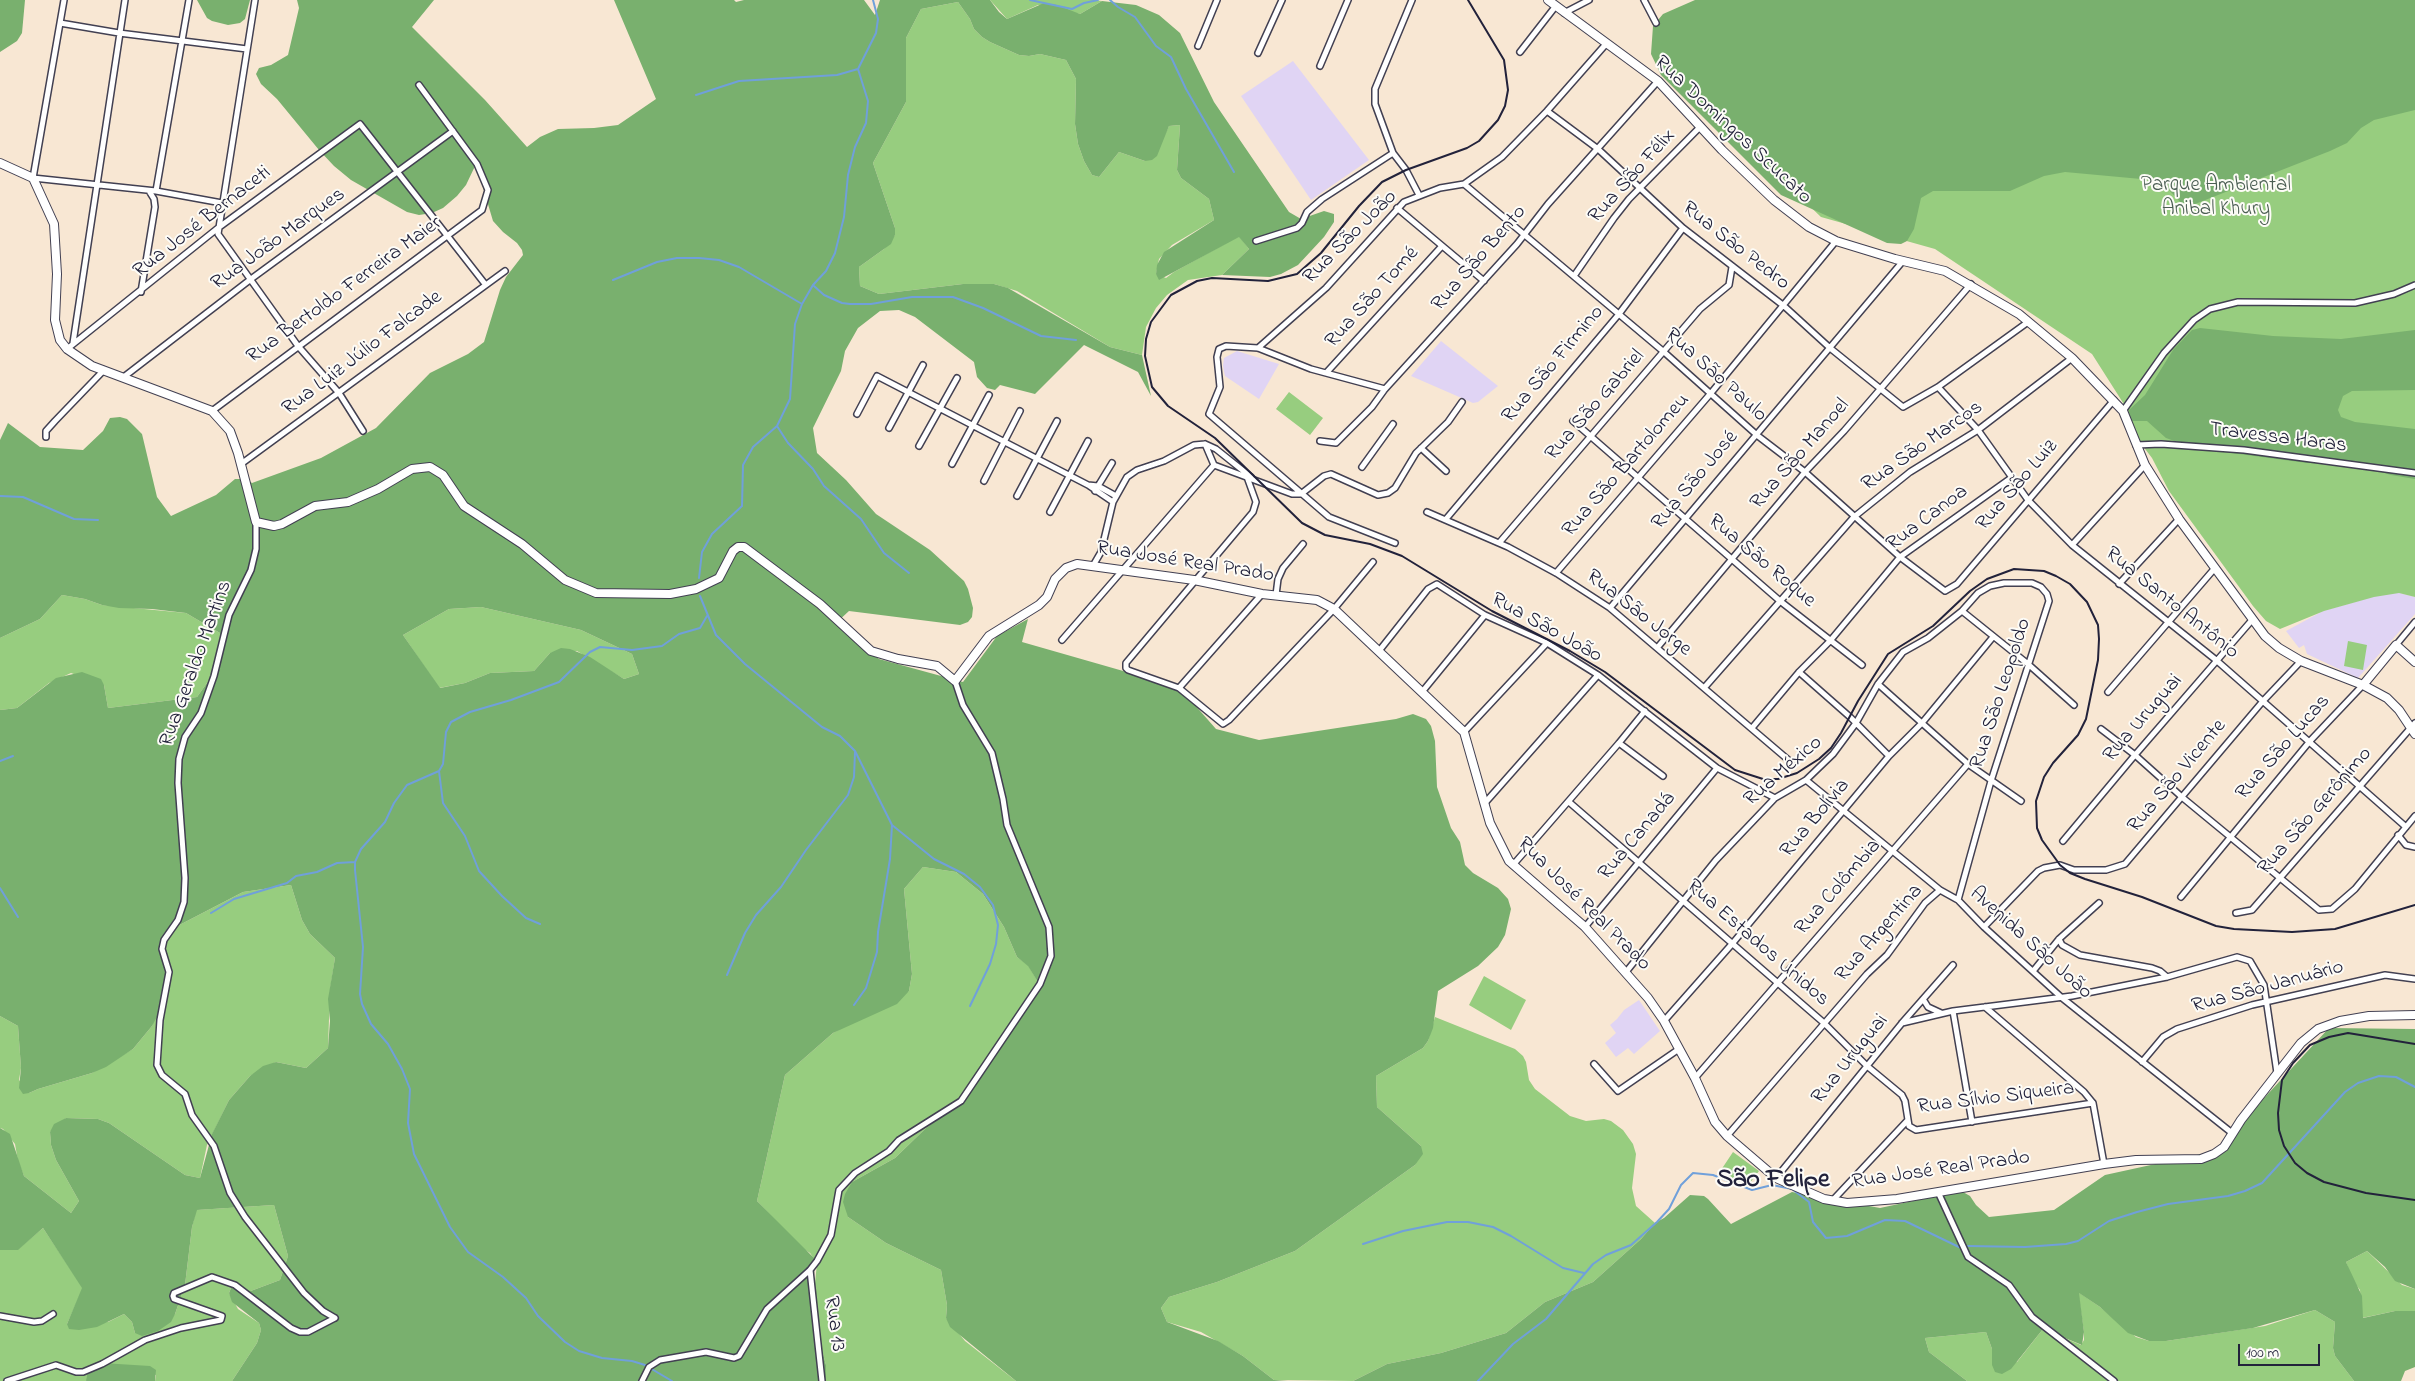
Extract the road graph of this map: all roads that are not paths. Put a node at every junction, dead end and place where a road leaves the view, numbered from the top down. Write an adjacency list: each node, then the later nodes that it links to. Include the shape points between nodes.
1 (64, 0): 14 (street)
2 (125, 0): 16 (street)
3 (189, 0): 17 (street)
4 (255, 0): 20 (street)
5 (1217, 0): 19 (street)
6 (1282, 0): 22 (street)
7 (1348, 0): 23 (street)
8 (1412, 0): 30 (street, via 1375,90 1376,104)
9 (1548, 0): 12 (street, Rua Domingos Scucato)
10 (1589, 0): 13 (street)
11 (1644, 0): 15 (street)
12 (1555, 7): 13 (street, Rua Domingos Scucato); 21 (street)
13 (1563, 14): 18 (street, Rua Domingos Scucato)
14 (60, 23): 16 (street); 33 (street)
15 (1656, 23)
16 (120, 33): 17 (street); 34 (street)
17 (183, 42): 20 (street); 38 (street)
18 (1606, 44): 24 (street, Rua Domingos Scucato); 26 (street, Rua São João)
19 (1198, 46)
20 (247, 48): 40 (street)
21 (1520, 52)
22 (1258, 54)
23 (1320, 66)
24 (1658, 81): 27 (street, Rua Domingos Scucato); 29 (street, Rua São Bento)
25 (419, 85): 28 (street)
26 (1547, 111): 29 (street, Rua São Pedro); 35 (street, Rua São João, via 1502,156)
27 (1702, 125): 36 (street, Rua São Félix); 47 (street, Rua Domingos Scucato, via 1722,150 1774,200 1810,227)
28 (453, 131): 32 (street, Rua João Marques); 44 (street, Rua Bertoldo Ferreira Maier, via 477,164 488,190 482,210)
29 (1598, 149): 36 (street, Rua São Pedro); 45 (street, Rua São Bento)
30 (1393, 154): 39 (street); 46 (street, via 1322,199 1307,212 1297,228)
31 (0, 163): 33 (street)
32 (398, 173): 42 (street, Rua José Bernaceti, via 360,124); 44 (street); 53 (street, Rua João Marques)
33 (34, 178): 34 (street); 62 (street, via 54,224 55,320 60,340)
34 (97, 184): 37 (street); 62 (street)
35 (1464, 184): 39 (street, Rua São João); 45 (street, Rua São Paulo)
36 (1640, 190): 43 (street, Rua São Pedro); 52 (street, Rua São Félix, via 1614,218)
37 (149, 191): 38 (street); 58 (street, via 155,207)
38 (156, 191): 40 (street)
39 (1419, 195): 41 (street, Rua São João)
40 (222, 203): 42 (street)
41 (1397, 208): 48 (street); 64 (street, Rua São João, via 1326,288)
42 (218, 228): 53 (street, via 220,238); 58 (street, Rua José Bernaceti)
43 (1682, 228): 50 (street, Rua São Pedro); 60 (street, Rua São Firmino)
44 (448, 236): 55 (street); 63 (street, Rua Bertoldo Ferreira Maier)
45 (1524, 236): 52 (street, Rua São Paulo); 54 (street, Rua São Bento)
46 (1256, 241)
47 (1836, 241): 49 (street, Rua Domingos Scucato); 59 (street, Rua São Bartolomeu)
48 (1442, 246): 54 (street); 70 (street, Rua São Tomé)
49 (1903, 261): 56 (street, Rua Domingos Scucato, via 1945,271); 65 (street, Rua São José)
50 (1732, 267): 59 (street, Rua São Pedro); 66 (street, Rua São Gabriel, via 1728,285 1700,309)
51 (505, 271): 55 (street, Rua Luiz Júlio Falcade)
52 (1574, 276): 60 (street, Rua São Paulo)
53 (250, 280): 63 (street); 71 (street, Rua João Marques)
54 (1484, 281): 75 (street, Rua São Bento)
55 (485, 284): 77 (street, Rua Luiz Júlio Falcade)
56 (1970, 284): 61 (street, Rua Domingos Scucato); 74 (street, Rua São Manoel)
57 (2415, 285): 85 (street, via 2394,294 2355,303 2238,302 2210,309 2194,320 2164,353)
58 (141, 292): 62 (street, Rua José Bernaceti)
59 (1784, 306): 65 (street, Rua São Pedro); 78 (street, Rua São Bartolomeu)
60 (1619, 314): 66 (street, Rua São Paulo); 130 (street, Rua São Firmino)
61 (2028, 322): 67 (street, Rua Domingos Scucato); 73 (street)
62 (70, 346): 69 (street, via 92,366)
63 (298, 346): 77 (street); 83 (street, Rua Bertoldo Ferreira Maier)
64 (1258, 348): 70 (street); 121 (street, via 1226,346 1219,350 1220,387 1209,411 1210,417 1233,433)
65 (1830, 348): 74 (street, Rua São Pedro); 94 (street, Rua São José)
66 (1664, 352): 78 (street, Rua São Paulo); 96 (street, Rua São Gabriel)
67 (2072, 358): 80 (street, Rua Domingos Scucato); 92 (street, Rua São Marcos)
68 (923, 365): 76 (street)
69 (104, 370): 71 (street); 95 (street, via 46,431)
70 (1327, 372): 75 (street)
71 (125, 376): 83 (street)
72 (957, 378): 82 (street)
73 (1938, 387): 74 (street, Rua São Pedro, via 1903,407); 92 (street, Rua Santo Antônio)
74 (1880, 388): 112 (street, Rua São Manoel)
75 (1385, 389): 98 (street, Rua São Bento, via 1336,443)
76 (908, 392): 82 (street); 86 (street, via 877,376); 91 (street)
77 (339, 393): 93 (street); 106 (street, Rua Luiz Júlio Falcade)
78 (1712, 393): 94 (street, Rua São Paulo); 115 (street, Rua São Bartolomeu)
79 (989, 395): 90 (street)
80 (2114, 400): 85 (street, Rua Domingos Scucato); 124 (street, Rua São Luiz)
81 (1462, 402): 103 (street, via 1448,422)
82 (939, 408): 90 (street); 102 (street)
83 (212, 411): 106 (street, via 230,431)
84 (1020, 411): 99 (street)
85 (2123, 411): 101 (street, Rua Domingos Scucato)
86 (857, 414)
87 (1573, 421): 96 (street, Rua São Roque)
88 (1056, 422): 104 (street)
89 (1393, 424): 110 (street)
90 (973, 426): 99 (street); 107 (street)
91 (888, 428)
92 (1978, 430): 117 (street, Rua Santo Antônio); 128 (street, Rua São Marcos, via 1910,472)
93 (363, 431)
94 (1756, 435): 112 (street, Rua São Paulo); 129 (street, Rua São José)
95 (46, 436)
96 (1591, 436): 115 (street, Rua São Roque); 134 (street, Rua São Gabriel)
97 (1088, 440): 114 (street)
98 (1320, 441)
99 (1005, 443): 104 (street); 119 (street)
100 (1205, 444): 108 (street); 118 (street); 123 (street, via 1194,445 1164,461 1137,470 1127,477)
101 (2136, 445): 109 (street, Rua Domingos Scucato); 113 (street, Travessa Haras, via 2244,450)
102 (919, 446)
103 (1421, 448): 111 (street); 121 (street, via 1388,493 1378,495 1331,474)
104 (1037, 459): 114 (street); 122 (street)
105 (1112, 462): 120 (street)
106 (241, 464): 132 (street)
107 (952, 464)
108 (1214, 465): 116 (street); 142 (street)
109 (2145, 465): 131 (street, Rua Domingos Scucato); 136 (street)
110 (1362, 467)
111 (1446, 470)
112 (1805, 472): 128 (street, Rua São Paulo); 138 (street, Rua São Manoel)
113 (2415, 473)
114 (1070, 475): 120 (street); 126 (street)
115 (1638, 476): 129 (street, Rua São Roque); 143 (street, Rua São Bartolomeu)
116 (1247, 477): 118 (street); 144 (street, via 1256,502 1253,512)
117 (2011, 478): 124 (street, Rua Santo Antônio); 137 (street, Rua Canoa)
118 (1254, 480): 121 (street, via 1292,494)
119 (984, 481)
120 (1097, 489): 123 (street); 125 (street)
121 (1301, 494): 133 (street, via 1329,517)
122 (1017, 496)
123 (1116, 496): 125 (street)
124 (2028, 500): 136 (street, Rua Santo Antônio); 146 (street, Rua São Luiz, via 1957,584)
125 (1112, 502): 140 (street, via 1101,552)
126 (1050, 512)
127 (1427, 512): 130 (street, Rua São Jorge)
128 (1854, 517): 137 (street, Rua São Paulo); 149 (street, Rua São Marcos)
129 (1685, 518): 138 (street, Rua São Roque); 150 (street, Rua São José)
130 (1446, 519): 134 (street, Rua São Jorge)
131 (2179, 519): 141 (street, Rua Domingos Scucato); 145 (street)
132 (256, 522): 171 (street, via 274,526 282,524 315,506 348,502 378,489 412,468 430,467 443,475 464,506 522,544 565,580 596,593 670,594 696,589 719,578 733,551 744,547 813,598 871,651 938,666); 258 (street, Rua Geraldo Martins, via 256,548 251,570 229,615 214,676 201,713 185,737 179,759 184,902 162,949 169,972 160,1020 157,1065 162,1075 185,1094 192,1115 219,1156 230,1193 245,1217 304,1292 335,1318 308,1332 300,1332 235,1285 212,1277 173,1296 222,1316 221,1320 145,1340 83,1372 56,1365)
133 (1396, 543)
134 (1499, 543): 143 (street, Rua São Jorge)
135 (1303, 544): 148 (street, via 1278,579)
136 (2072, 545): 145 (street, Rua Santo Antônio)
137 (1900, 557): 146 (street, Rua São Paulo); 159 (street, Rua Canoa)
138 (1733, 560): 149 (street, Rua São Roque); 162 (street, Rua São Manoel)
139 (1373, 562): 151 (street)
140 (1094, 564): 142 (street, Rua José Real Prado); 171 (street, Rua José Real Prado, via 1066,568 1055,579 1047,597 990,636)
141 (2215, 568): 154 (street); 155 (street, Rua Domingos Scucato)
142 (1120, 570): 144 (street, Rua José Real Prado); 158 (street)
143 (1556, 573): 150 (street, Rua São Jorge)
144 (1194, 580): 147 (street, Rua José Real Prado); 174 (street, via 1126,663 1126,668)
145 (2119, 584): 154 (street, Rua Santo Antônio)
146 (1945, 591)
147 (1262, 594): 148 (street, Rua José Real Prado); 174 (street)
148 (1276, 595): 151 (street, Rua José Real Prado, via 1317,600)
149 (1780, 601): 159 (street, Rua São Roque); 175 (street, Rua São Marcos)
150 (1610, 608): 162 (street, Rua São Jorge)
151 (1334, 609): 163 (street, Rua José Real Prado); 174 (street, via 1223,724)
152 (1962, 612): 157 (street); 167 (street, Rua São Leopoldo, via 1978,593 1990,586 2018,582 2032,583 2041,588 2049,601); 172 (street, Rua México, via 1903,652)
153 (1485, 615): 160 (street, Rua São João); 163 (street, Rua São João, via 1437,584 1428,589); 176 (street)
154 (2169, 620): 164 (street, Rua Santo Antônio); 177 (street)
155 (2252, 620): 164 (street, Rua Uruguai); 165 (street, Rua Domingos Scucato, via 2280,648)
156 (2415, 622): 161 (street, Rua São Lucas)
157 (1993, 637): 167 (street); 182 (street, Rua Bolívia)
158 (1062, 640)
159 (1830, 641): 168 (street, Rua São Roque); 169 (street, Rua Canoa)
160 (1547, 643): 170 (street, Rua São João); 186 (street)
161 (2396, 646): 166 (street); 173 (street, Rua São Lucas)
162 (1657, 648): 175 (street, Rua São Jorge)
163 (1378, 651): 176 (street, Rua José Real Prado)
164 (2216, 660): 178 (street, Rua Santo Antônio); 189 (street, Rua Uruguai)
165 (2301, 661): 173 (street, Rua Domingos Scucato); 178 (street, Rua São Vicente)
166 (2415, 662)
167 (2028, 664): 179 (street); 196 (street, Rua São Leopoldo)
168 (1862, 665)
169 (1799, 672): 181 (street); 183 (street, Rua Canoa)
170 (1598, 675): 180 (street, Rua São João); 202 (street)
171 (955, 681): 255 (street, via 963,706 992,753 1007,825 1048,927 1050,956 1040,984 961,1101 899,1140 889,1151 855,1173 840,1190 831,1236)
172 (1878, 684): 181 (street, Rua México); 182 (street)
173 (2363, 685): 184 (street, Rua Domingos Scucato, via 2386,698); 187 (street, Rua São Lucas)
174 (1179, 688)
175 (1704, 688): 183 (street, Rua São Jorge)
176 (1422, 692): 186 (street, Rua José Real Prado)
177 (2108, 692)
178 (2263, 701): 187 (street, Rua Santo Antônio); 199 (street, Rua São Vicente)
179 (2074, 705)
180 (1644, 712): 188 (street); 193 (street, Rua São João)
181 (1856, 723): 190 (street); 195 (street, Rua México, via 1833,754)
182 (1922, 723): 190 (street, Rua Bolívia); 192 (street)
183 (1752, 728): 191 (street, Rua São Jorge)
184 (2414, 728): 197 (street, Rua São Gerônimo)
185 (2101, 729): 189 (street)
186 (1464, 732): 202 (street, Rua José Real Prado)
187 (2310, 740): 197 (street, Rua Santo Antônio); 206 (street, Rua São Lucas)
188 (1619, 744): 194 (street); 201 (street)
189 (2134, 754): 199 (street); 208 (street, Rua Uruguai)
190 (1889, 756): 203 (street, Rua Bolívia)
191 (1792, 763)
192 (1968, 764): 196 (street); 210 (street, Rua Colômbia)
193 (1717, 768): 198 (street, Rua São João); 211 (street, Rua Canadá)
194 (1663, 776)
195 (1806, 780): 198 (street, Rua México); 203 (street, Avenida São João)
196 (1990, 781): 200 (street); 216 (street, Rua São Leopoldo)
197 (2359, 785): 205 (street, Rua Santo Antônio); 213 (street, Rua São Gerônimo)
198 (1775, 798): 217 (street, Rua México, via 1716,860)
199 (2183, 798): 206 (street); 221 (street, Rua São Vicente, via 2125,864 2106,870 2084,871 2060,865 2038,870)
200 (2021, 801)
201 (1568, 802): 211 (street, Rua Estados Unidos); 212 (street)
202 (1484, 804): 212 (street, Rua José Real Prado, via 1496,838)
203 (1845, 810): 210 (street, Avenida São João); 223 (street, Rua Bolívia)
204 (2415, 816): 205 (street)
205 (2406, 827): 207 (street)
206 (2231, 836): 213 (street); 215 (street, Rua São Lucas)
207 (2398, 836): 209 (street, via 2406,845); 213 (street, via 2355,889 2332,909 2319,910)
208 (2062, 842)
209 (2415, 846)
210 (1894, 850): 214 (street, Avenida São João); 229 (street, Rua Colômbia)
211 (1638, 863): 217 (street, Rua Estados Unidos); 220 (street, Rua Canadá)
212 (1513, 865): 220 (street, Rua José Real Prado)
213 (2282, 877): 219 (street, Rua São Gerônimo, via 2252,910)
214 (1940, 890): 216 (street, Avenida São João); 239 (street, Rua Argentina, via 1920,910 1887,955)
215 (2181, 897)
216 (1958, 900): 221 (street, Avenida São João)
217 (1684, 902): 223 (street, Rua Estados Unidos); 226 (street, Rua México)
218 (2098, 903): 222 (street)
219 (2236, 913)
220 (1585, 927): 226 (street, Rua José Real Prado)
221 (1984, 927): 225 (street, Avenida São João)
222 (2058, 939): 225 (street); 227 (street, via 2080,955 2152,968)
223 (1732, 944): 229 (street, Rua Estados Unidos); 237 (street, Rua Bolívia)
224 (1953, 964): 231 (street, Rua Uruguai)
225 (2034, 970): 230 (street, Avenida São João)
226 (1626, 972): 237 (street, Rua José Real Prado)
227 (2167, 977): 230 (street); 232 (street, via 2237,957 2250,961 2254,966 2264,985)
228 (2415, 979): 232 (street, Rua São Januário, via 2385,975)
229 (1777, 984): 239 (street, Rua Estados Unidos); 245 (street, Rua Colômbia)
230 (2061, 997): 233 (street); 241 (street, Avenida São João)
231 (1923, 999): 235 (street, via 1928,1007); 238 (street, Rua Uruguai)
232 (2267, 1000): 241 (street, Rua São Januário, via 2163,1036); 244 (street)
233 (1985, 1007): 234 (street); 246 (street)
234 (1953, 1011): 235 (street); 248 (street)
235 (1942, 1014): 238 (street)
236 (2415, 1015): 244 (street, Rua José Real Prado, via 2369,1016 2318,1029 2301,1043)
237 (1664, 1021): 240 (street, Rua José Real Prado)
238 (1902, 1022): 243 (street, Rua Uruguai)
239 (1824, 1023): 243 (street, Rua Estados Unidos); 250 (street, Rua Argentina)
240 (1679, 1049): 242 (street, via 1618,1091); 245 (street, Rua José Real Prado)
241 (2142, 1062): 249 (street, Avenida São João)
242 (1594, 1064)
243 (1867, 1066): 247 (street, Rua Estados Unidos, via 1906,1101); 252 (street, Rua Uruguai)
244 (2277, 1074): 249 (street, Rua José Real Prado)
245 (1695, 1078): 250 (street, Rua José Real Prado, via 1715,1122)
246 (2093, 1103): 248 (street, Rua Sílvio Siqueira); 251 (street)
247 (1907, 1121): 248 (street, Rua Sílvio Siqueira, via 1916,1130); 254 (street)
248 (1972, 1122)
249 (2232, 1133): 251 (street, Rua José Real Prado, via 2224,1146 2201,1159)
250 (1727, 1136): 252 (street, Rua José Real Prado)
251 (2104, 1164): 253 (street, Rua José Real Prado)
252 (1776, 1178): 254 (street, Rua José Real Prado, via 1824,1199)
253 (1938, 1192): 254 (street, Rua José Real Prado, via 1847,1203); 261 (street, via 1968,1257 2009,1285 2032,1317)
254 (1834, 1200)
255 (810, 1270): 259 (street, via 767,1309 739,1356 734,1358 706,1352 660,1360 649,1367); 260 (street, Rua 13)
256 (53, 1314): 257 (street, via 34,1322)
257 (0, 1316)
258 (6, 1381)
259 (642, 1381)
260 (822, 1381)
261 (2114, 1381)

